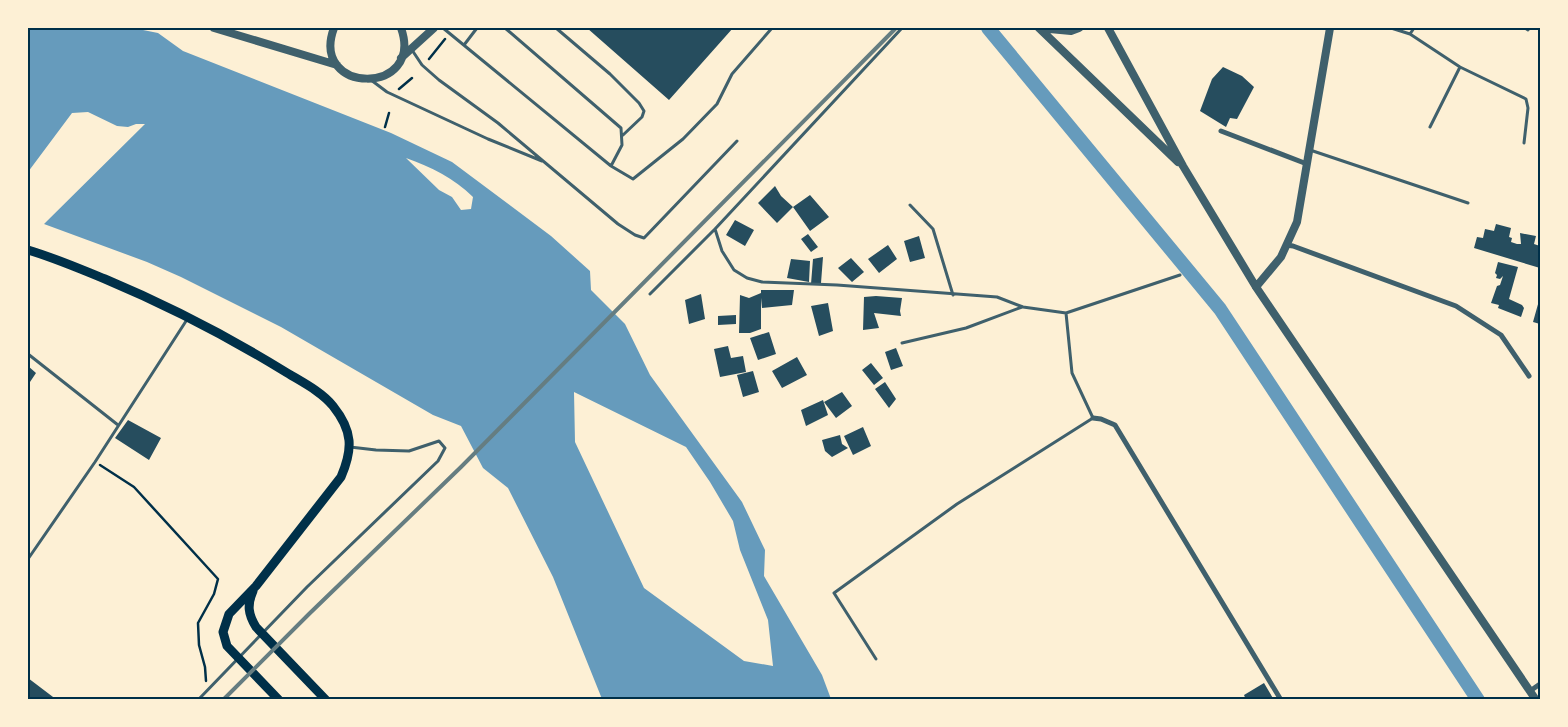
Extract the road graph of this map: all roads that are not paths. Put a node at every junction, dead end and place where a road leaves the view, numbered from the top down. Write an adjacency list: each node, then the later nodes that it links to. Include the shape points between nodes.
1 (214, 28): 21 (street)
2 (334, 28): 21 (street, via 330,43)
3 (401, 28): 20 (street, via 404,43)
4 (434, 28): 19 (street)
5 (443, 28): 18 (lane)
6 (477, 28): 18 (lane)
7 (505, 28): 26 (lane, via 621,128)
8 (556, 28): 26 (lane, via 610,74 644,110 642,117)
9 (772, 28): 32 (lane, via 732,74 717,104 683,139 633,178)
10 (902, 28): 36 (lane)
11 (1039, 28): 12 (street, via 1071,31); 33 (street)
12 (1079, 28)
13 (1108, 28): 33 (street)
14 (1330, 28): 29 (street)
15 (1391, 28): 17 (lane)
16 (1414, 28): 17 (lane)
17 (1410, 34): 22 (lane)
18 (464, 45): 32 (lane)
19 (412, 49): 20 (street); 30 (lane, via 422,65 439,80)
20 (401, 58): 23 (street, via 386,75)
21 (337, 65): 23 (street, via 356,78)
22 (1460, 67): 24 (lane); 28 (lane, via 1526,99)
23 (371, 80): 30 (lane, via 387,92)
24 (1430, 127)
25 (1221, 131): 31 (street)
26 (622, 135): 32 (lane, via 622,146)
27 (737, 141): 30 (lane, via 644,238 618,224)
28 (1524, 143)
29 (1309, 150): 31 (street); 34 (lane)
30 (545, 162)
31 (1307, 164): 37 (street, via 1297,222)
32 (611, 166)
33 (1183, 166): 40 (street)
34 (1468, 203)
35 (910, 205): 42 (lane, via 933,228)
36 (715, 229): 41 (lane); 42 (lane, via 722,251 734,270 747,278 762,282)
37 (1286, 245): 40 (street, via 1281,257); 48 (street, via 1456,306 1501,335)
38 (28, 250): 45 (main road, via 60,260)
39 (1180, 274): 44 (lane)
40 (1256, 287): 56 (street)
41 (650, 294)
42 (953, 295): 43 (lane, via 997,297)
43 (1023, 307): 44 (lane); 46 (lane, via 966,328)
44 (1066, 313): 49 (lane, via 1072,373)
45 (188, 317): 50 (lane); 51 (main road, via 250,349 333,405 344,424)
46 (902, 343)
47 (28, 354): 50 (lane)
48 (1529, 376)
49 (1093, 418): 54 (lane, via 957,504 834,593); 60 (street, via 1115,425)
50 (118, 425): 52 (lane)
51 (349, 447): 53 (main road, via 349,458 341,477); 57 (lane, via 409,451 439,442 445,448 438,461 307,587)
52 (28, 559)
53 (256, 586): 58 (main road, via 229,614 224,638 230,650); 59 (main road, via 248,607 252,620)
54 (876, 659)
55 (1540, 684): 56 (street)
56 (1530, 691): 61 (street)
57 (198, 700)
58 (279, 700)
59 (326, 700)
60 (1281, 700)
61 (1536, 700)

